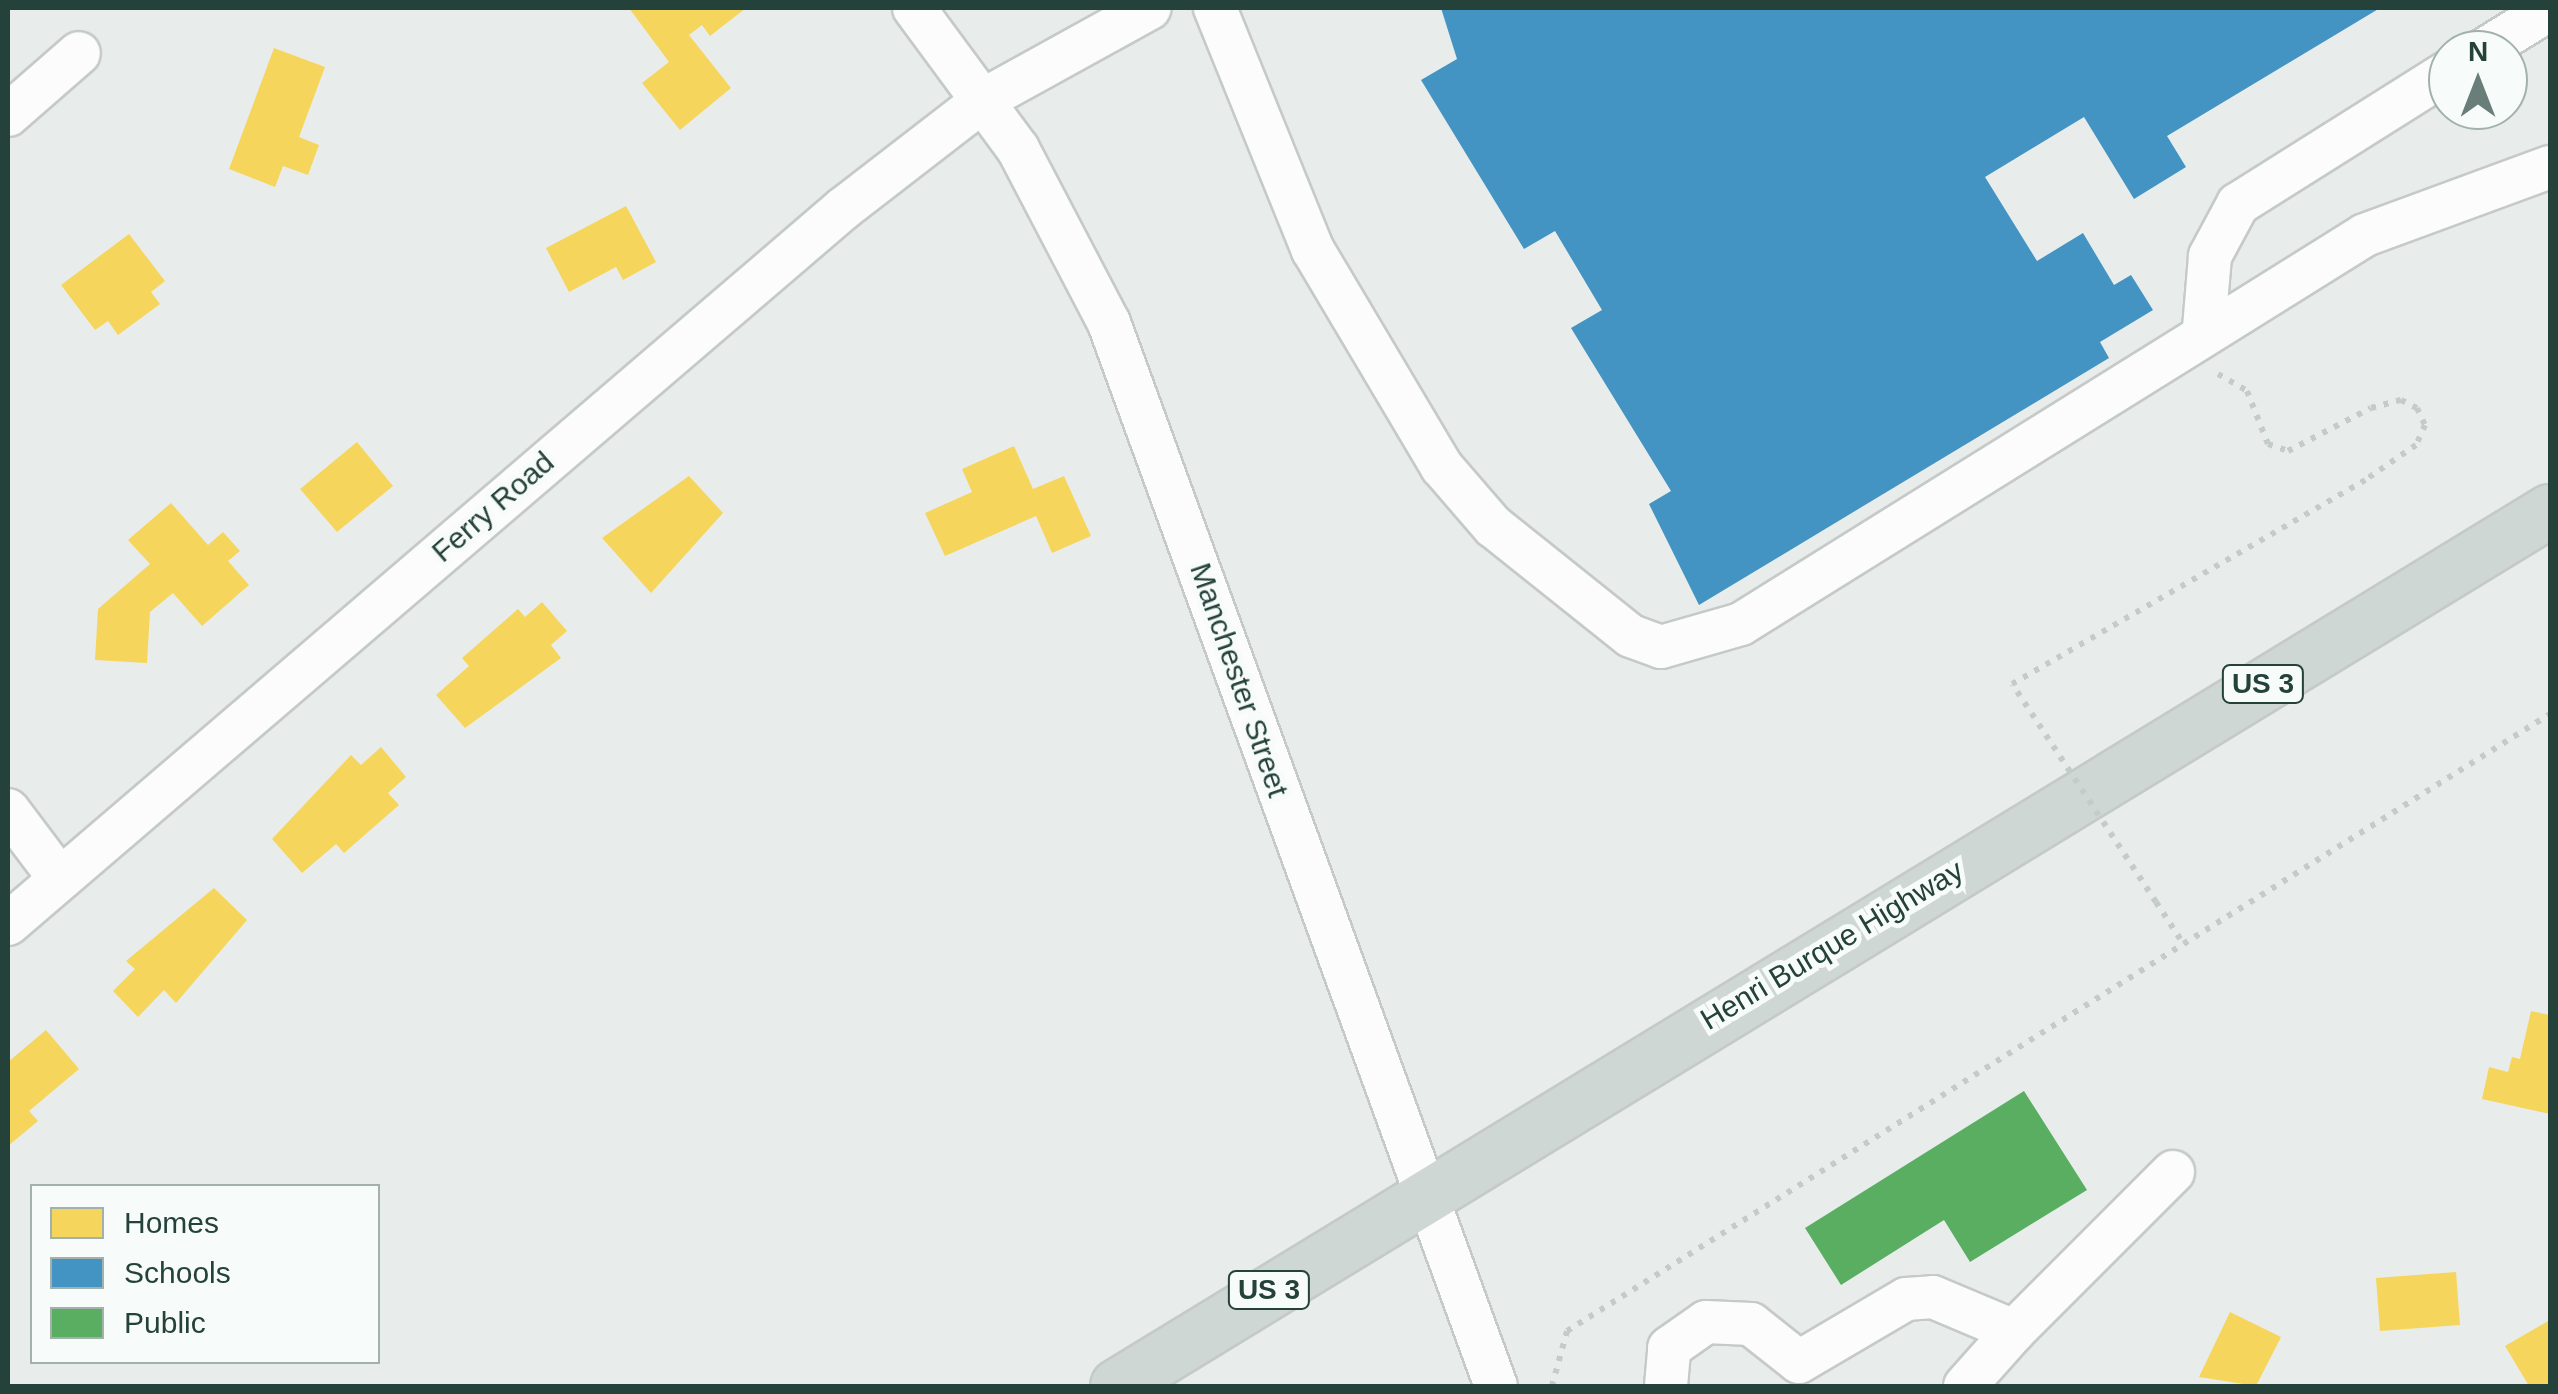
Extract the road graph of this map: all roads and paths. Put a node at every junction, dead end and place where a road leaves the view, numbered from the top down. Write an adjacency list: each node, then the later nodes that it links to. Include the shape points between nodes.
1 (914, 8): 8 (street, Manchester Street)
2 (1150, 8): 8 (street, Ferry Road)
3 (1215, 8): 11 (street, via 1313,250 1442,467 1493,526 1631,636 1661,647 1742,624)
4 (2550, 9): 5 (street)
5 (2516, 30)
6 (78, 54): 9 (street)
7 (2428, 85): 11 (street, via 2238,204 2210,256)
8 (985, 99): 16 (street, Ferry Road, via 798,246); 20 (street, Manchester Street, via 1059,219 1156,438)
9 (8, 115)
10 (2550, 168): 11 (street, via 2365,235)
11 (2204, 328)
12 (2205, 371): 18 (path, bridge, via 2235,379 2268,444 2288,451 2371,408 2401,400 2416,408 2424,425 2416,445 2365,480 2012,684)
13 (2550, 511): 20 (main road, Henri Burque Highway / US 3)
14 (2550, 714): 18 (path)
15 (8, 810): 16 (street)
16 (60, 880): 17 (street, Ferry Road)
17 (8, 924)
18 (2181, 940): 25 (path, via 1568,1330)
19 (2173, 1172): 21 (street)
20 (1420, 1193): 23 (main road, Henri Burque Highway / US 3); 24 (street, Manchester Street)
21 (2014, 1331): 22 (street, via 1933,1298 1906,1300); 27 (street)
22 (1802, 1374): 26 (street, via 1776,1335 1751,1324 1706,1322 1669,1348)
23 (1117, 1386)
24 (1496, 1386)
25 (1552, 1386)
26 (1666, 1386)
27 (1964, 1386)

